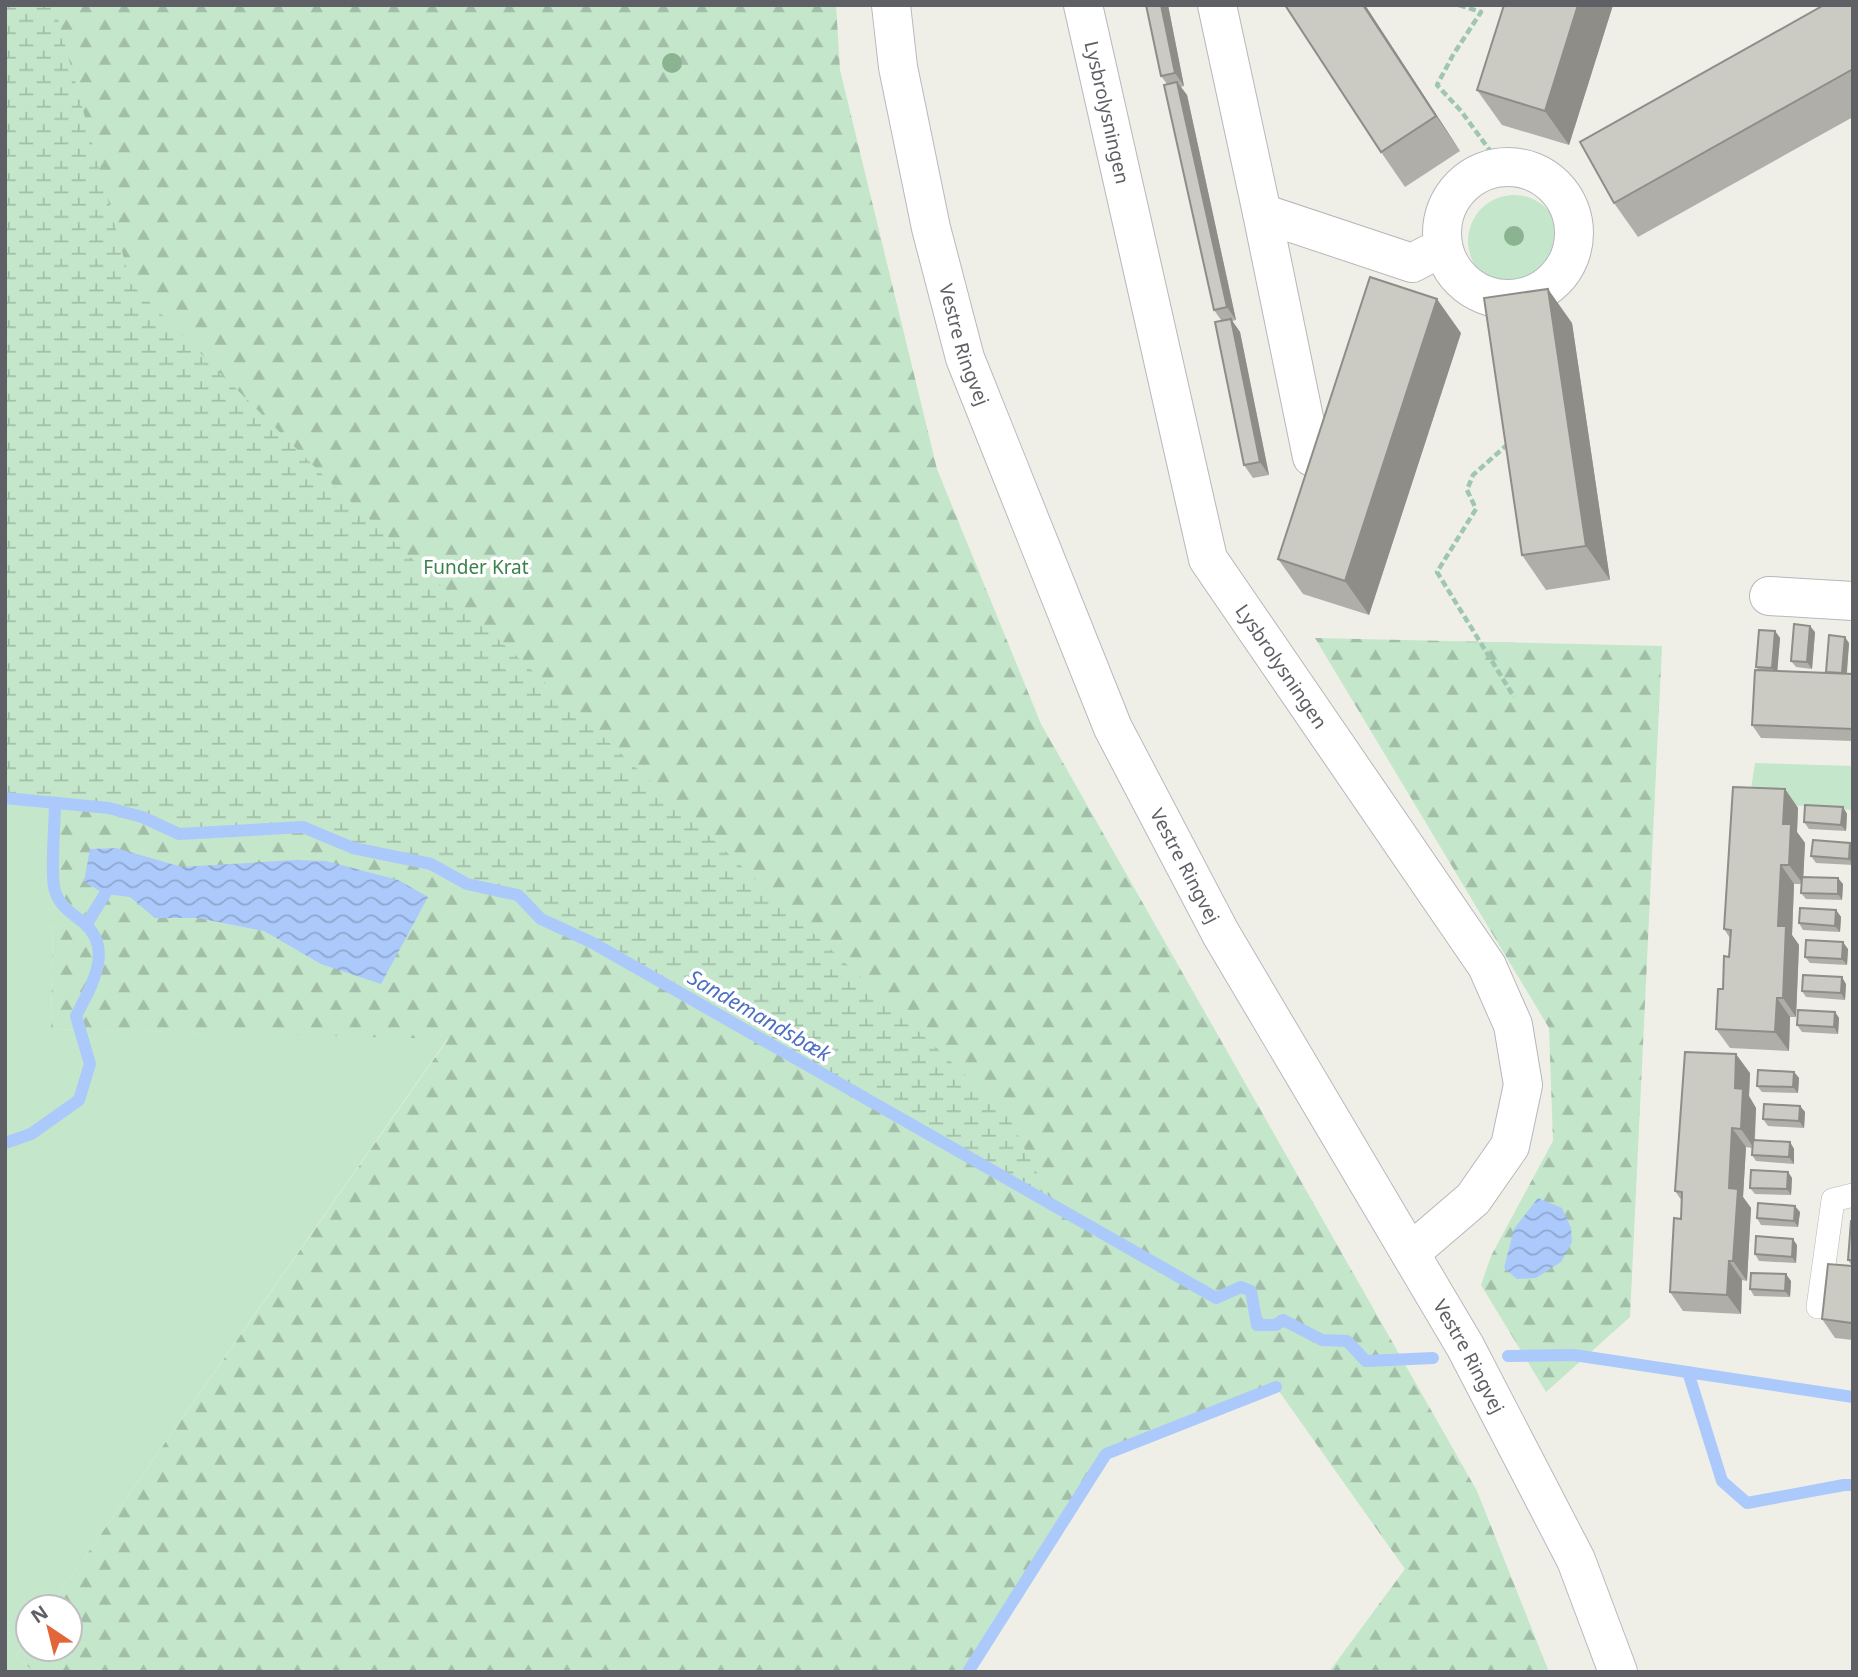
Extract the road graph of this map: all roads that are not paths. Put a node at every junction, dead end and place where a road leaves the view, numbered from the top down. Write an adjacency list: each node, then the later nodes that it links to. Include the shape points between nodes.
1 (891, 5): 10 (street, Vestre Ringvej, via 898,67 931,228 965,358 1113,727 1221,934)
2 (1083, 5): 10 (street, Lysbrolysningen, via 1209,559 1488,966 1513,1025 1524,1085 1510,1146 1473,1199)
3 (1217, 5): 4 (street)
4 (1262, 213): 5 (street, via 1412,263); 6 (street)
5 (1443, 247): 5 (street, via 1441,228 1455,193 1468,179 1502,167 1540,174 1555,186 1573,219 1570,256 1548,286 1531,295 1494,298 1476,291 1461,279)
6 (1312, 457)
7 (1769, 596): 8 (street)
8 (1853, 601)
9 (1853, 1195): 11 (lane, via 1833,1200)
10 (1410, 1253): 12 (street, Vestre Ringvej, via 1465,1346 1576,1560)
11 (1818, 1307)
12 (1618, 1672)

